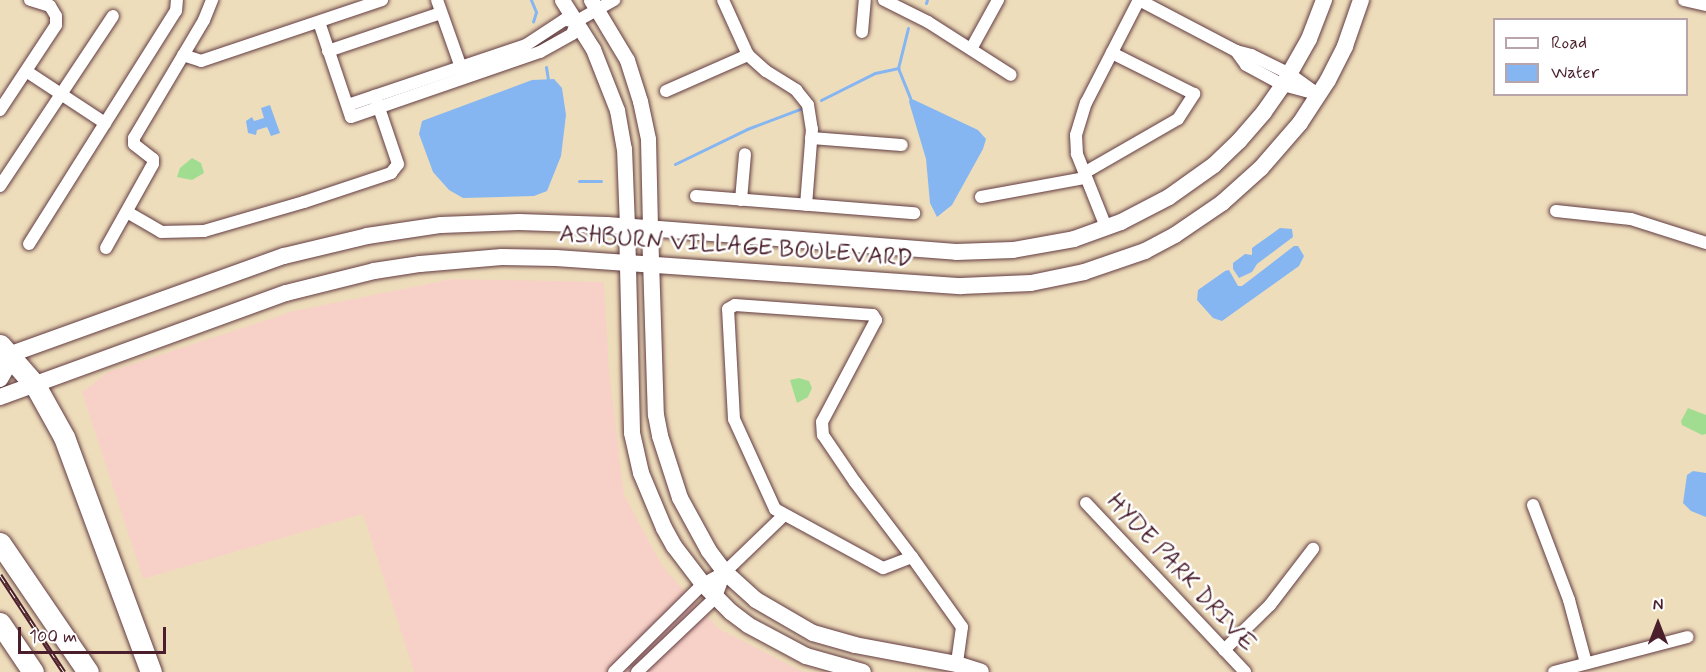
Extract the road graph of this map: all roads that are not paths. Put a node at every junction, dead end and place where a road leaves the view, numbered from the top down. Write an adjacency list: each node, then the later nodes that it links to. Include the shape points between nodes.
1 (30, 0): 28 (street, via 50,6 56,22)
2 (177, 0): 37 (street, via 176,11)
3 (212, 0): 26 (street)
4 (382, 0): 21 (street)
5 (437, 0): 18 (street)
6 (561, 0): 20 (street)
7 (615, 0): 16 (street)
8 (723, 0): 27 (street)
9 (865, 0): 22 (street)
10 (884, 0): 23 (street)
11 (998, 0): 23 (street)
12 (1139, 0): 25 (street); 31 (street, via 1236,51 1251,55)
13 (1324, 0): 31 (main road, ASHBURN VILLAGE BOULEVARD)
14 (1361, 0): 34 (main road, ASHBURN VILLAGE BOULEVARD, via 1345,46)
15 (1684, 0): 17 (street)
16 (594, 4): 20 (street); 52 (street, via 627,60 643,110 648,139)
17 (1706, 5)
18 (441, 12): 24 (street); 29 (street)
19 (113, 16): 33 (street)
20 (577, 21): 29 (street, via 564,20 526,45); 50 (street, via 603,69 617,110 624,148)
21 (319, 22): 24 (street); 26 (street, via 201,61)
22 (862, 32)
23 (971, 49): 30 (street)
24 (328, 51): 35 (street, via 351,117)
25 (1112, 53): 41 (street, via 1077,124 1076,146); 41 (street, via 1194,94 1178,119)
26 (183, 55): 48 (street, via 134,138 153,164)
27 (748, 55): 32 (street); 38 (street, via 803,97 811,115)
28 (26, 71): 33 (street); 36 (street)
29 (463, 72): 35 (street)
30 (1011, 75)
31 (1287, 79): 34 (street); 51 (main road, ASHBURN VILLAGE BOULEVARD, via 1264,112 1214,165 1169,197)
32 (666, 91)
33 (60, 94): 37 (street); 42 (street)
34 (1319, 95): 57 (main road, ASHBURN VILLAGE BOULEVARD, via 1261,168 1201,219 1115,263 1058,280 960,286)
35 (377, 102): 48 (street, via 398,164 391,173 204,231 161,232)
36 (0, 110)
37 (105, 123): 54 (street)
38 (811, 138): 39 (street); 46 (street)
39 (902, 145)
40 (745, 154): 45 (street)
41 (1085, 175): 44 (street); 51 (street)
42 (0, 186)
43 (696, 196): 45 (street)
44 (981, 198)
45 (741, 200): 46 (street)
46 (806, 205): 49 (street)
47 (1556, 211): 53 (street, via 1631,219)
48 (127, 212): 55 (street)
49 (914, 213)
50 (627, 226): 52 (main road, ASHBURN VILLAGE BOULEVARD); 56 (main road); 58 (main road, ASHBURN VILLAGE BOULEVARD, via 519,222 441,225 326,245 244,269)
51 (1106, 227): 52 (main road, ASHBURN VILLAGE BOULEVARD, via 1033,248 984,252)
52 (650, 228): 57 (main road)
53 (1706, 243)
54 (29, 244)
55 (106, 248)
56 (627, 262): 57 (main road, ASHBURN VILLAGE BOULEVARD); 60 (main road, ASHBURN VILLAGE BOULEVARD, via 502,257 374,271 286,293); 69 (main road, via 629,401 637,457 664,528)
57 (651, 263): 68 (main road, via 660,436 684,507)
58 (3, 353): 59 (main road, via 7,367); 60 (highway)
59 (0, 378)
60 (35, 385): 61 (main road, ASHBURN VILLAGE BOULEVARD); 78 (highway, via 81,477)
61 (0, 397)
62 (1086, 503): 73 (street, HYDE PARK DRIVE)
63 (1533, 505): 74 (street, via 1569,600)
64 (783, 516): 67 (street, via 883,568); 67 (street, via 767,496 734,419 728,309 735,305 873,315 876,320 821,428); 68 (street)
65 (0, 543): 77 (highway)
66 (1314, 549): 73 (street, via 1270,605)
67 (912, 557): 75 (street, via 962,627)
68 (725, 572): 69 (street); 70 (street); 75 (main road, via 774,613 813,633)
69 (703, 584): 70 (main road); 79 (street)
70 (716, 597): 80 (street); 81 (main road, via 748,625 790,649)
71 (0, 623): 76 (highway)
72 (1688, 637): 74 (street)
73 (1224, 650): 83 (street, HYDE PARK DRIVE)
74 (1586, 663): 84 (street)
75 (957, 664): 82 (main road)
76 (33, 672)
77 (88, 672)
78 (151, 672)
79 (614, 672)
80 (637, 672)
81 (863, 672)
82 (981, 672)
83 (1245, 672)
84 (1554, 672)

